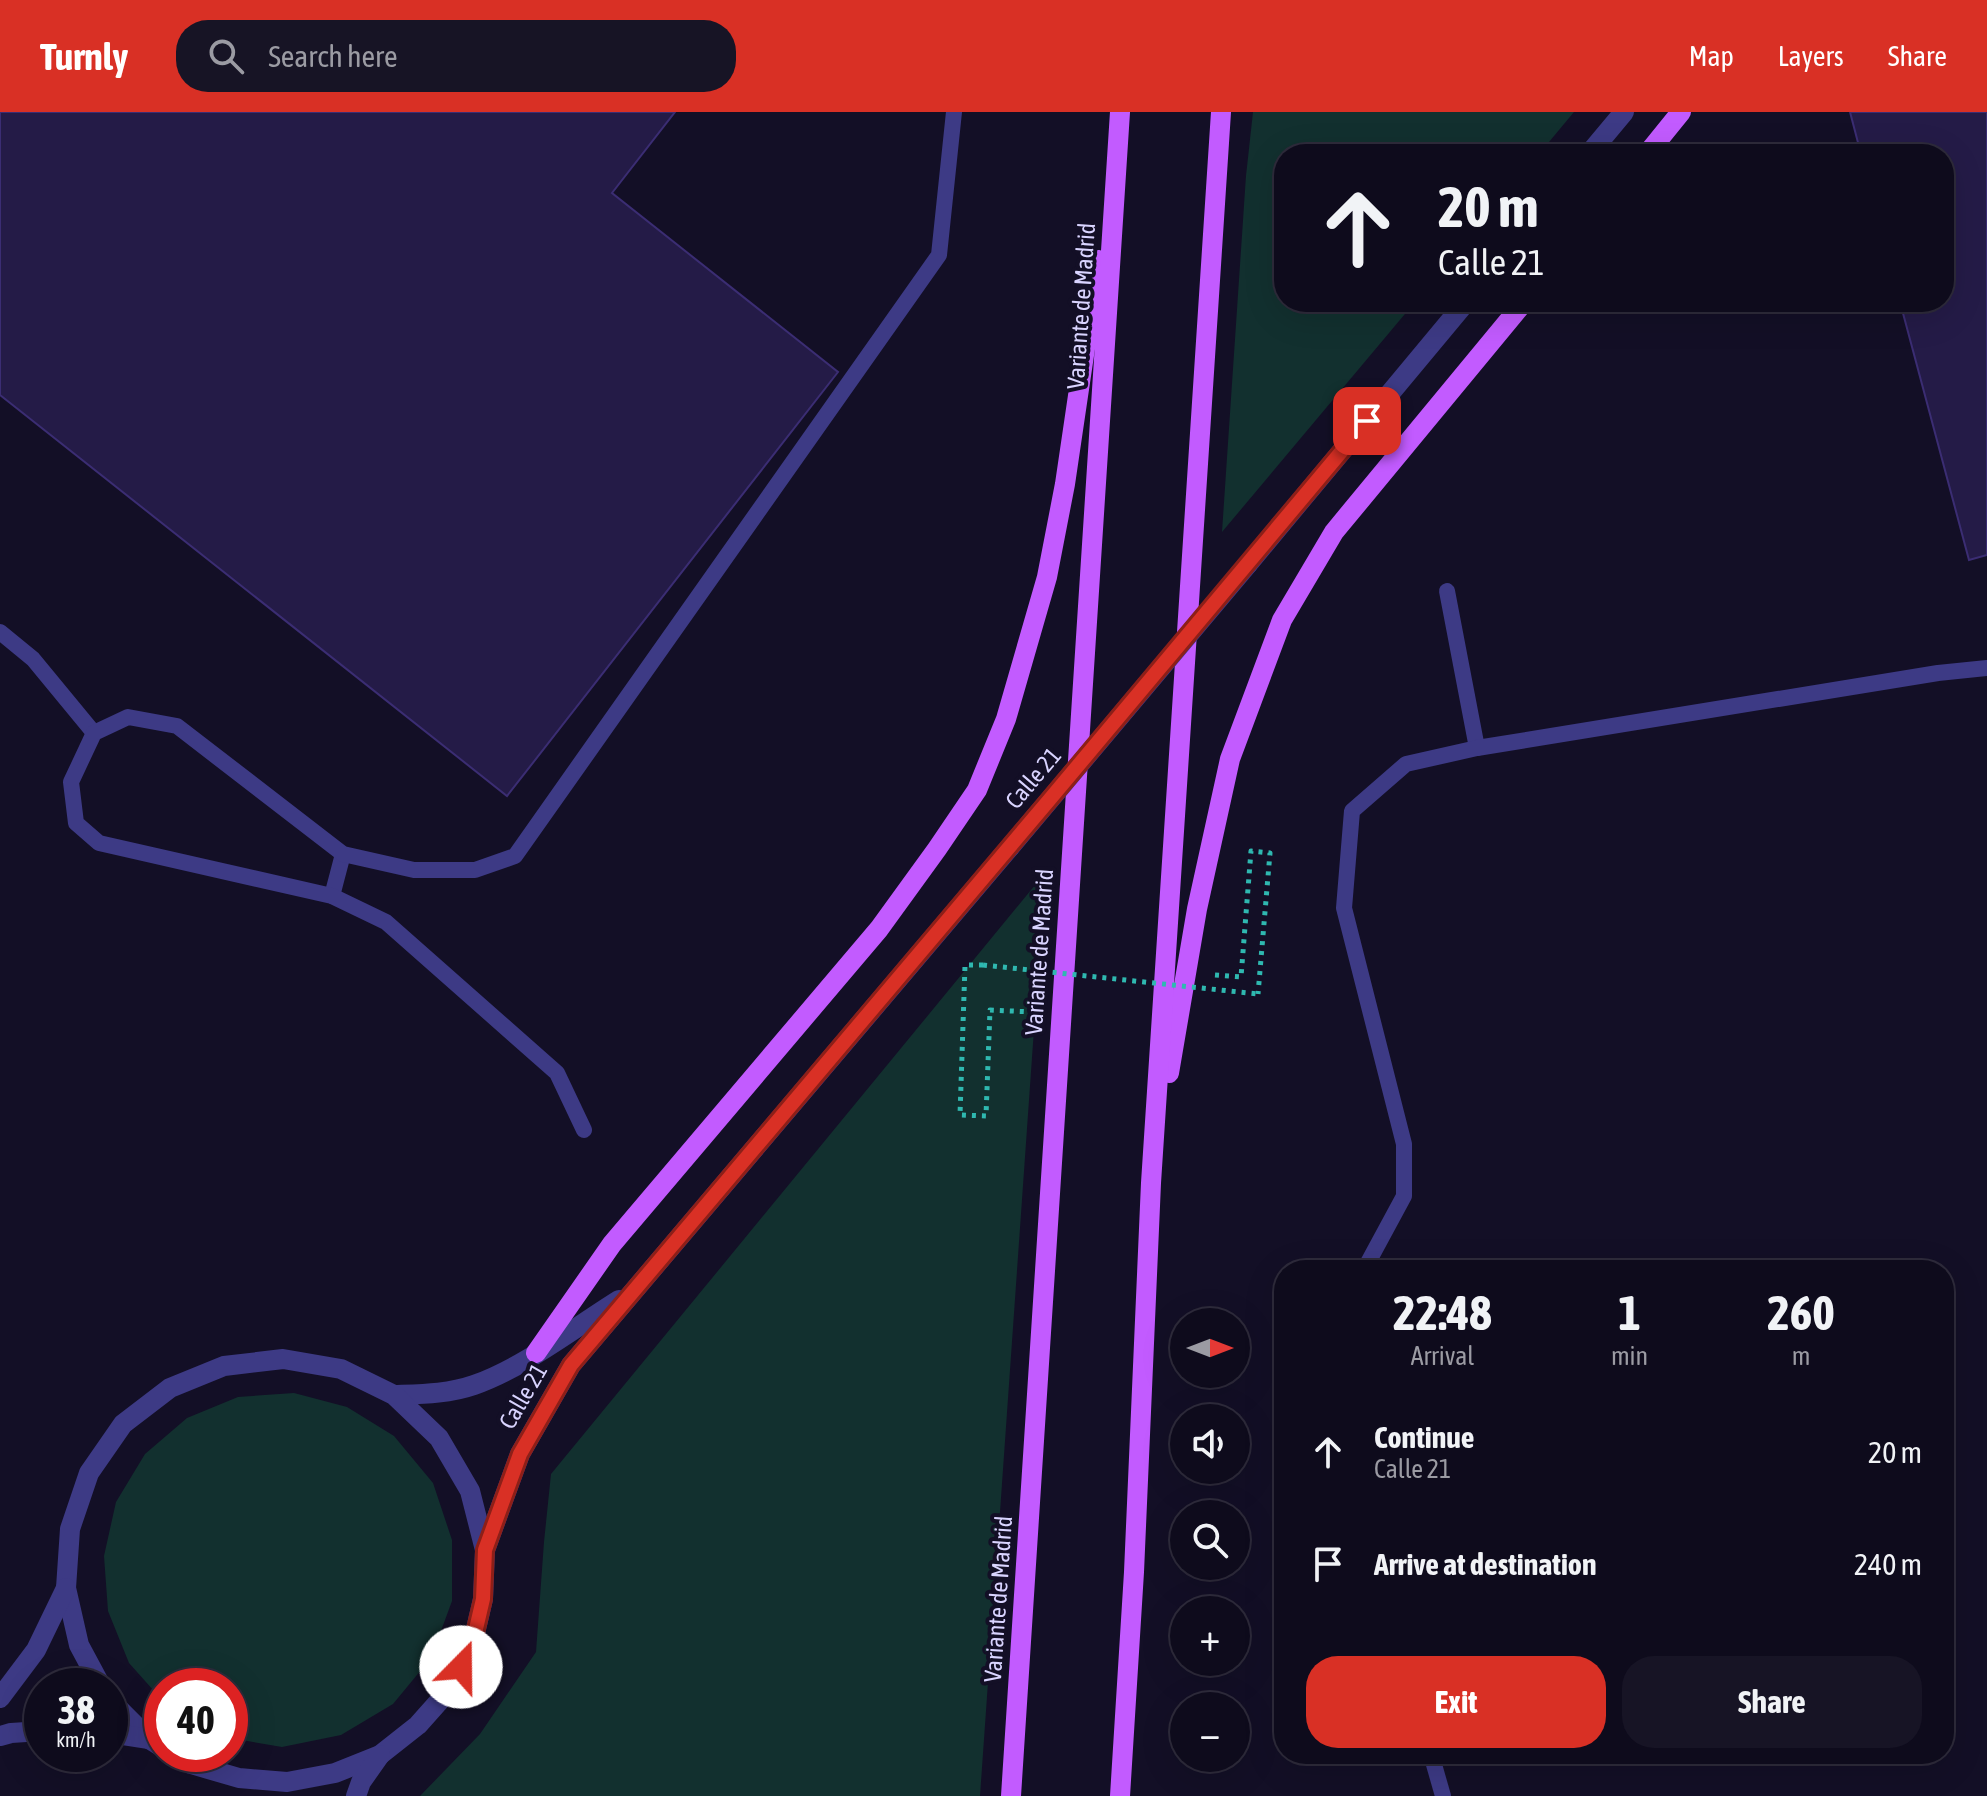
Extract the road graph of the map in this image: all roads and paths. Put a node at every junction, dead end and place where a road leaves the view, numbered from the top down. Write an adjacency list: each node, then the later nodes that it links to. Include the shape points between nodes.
1 (954, 112): 15 (lane, via 939,255 515,856 475,870 414,870)
2 (1221, 112): 20 (main road)
3 (1624, 112): 6 (street)
4 (1681, 112): 7 (main road)
5 (1119, 115): 18 (main road, Variante de Madrid); 23 (main road, via 1047,577 1006,719 977,790 879,929 612,1244)
6 (1597, 144)
7 (1655, 144)
8 (1458, 312): 22 (street, Calle 21, bridge)
9 (1516, 312): 17 (main road, via 1334,532 1282,620 1230,759)
10 (1447, 591): 14 (lane)
11 (0, 632): 13 (lane, via 33,659)
12 (1987, 668): 14 (lane)
13 (94, 733): 15 (lane, via 128,717 177,726); 16 (lane, via 71,782 76,823 99,843)
14 (1477, 748): 21 (lane, via 1406,764 1352,811 1344,908 1404,1144 1404,1196)
15 (343, 854): 16 (lane)
16 (332, 896): 19 (lane, via 386,922 557,1073)
17 (1186, 972): 18 (path, bridge, via 1241,977 1251,851 1270,853 1258,994 965,965 960,1115 986,1116 990,1010); 20 (main road)
18 (1062, 1013): 39 (main road, Variante de Madrid)
19 (584, 1130)
20 (1151, 1183): 40 (main road)
21 (1369, 1260)
22 (639, 1287): 23 (street, Calle 21); 25 (street, Calle 21, via 571,1365 520,1454)
23 (536, 1353): 24 (street, Calle 21, via 473,1385 434,1394)
24 (394, 1395): 25 (street, via 439,1438 470,1491); 26 (street, via 341,1369 283,1359 224,1366 170,1388 123,1424 89,1473 70,1529)
25 (485, 1550): 33 (street, via 483,1599 472,1646 450,1689 418,1725)
26 (66, 1588): 27 (street, via 79,1645); 28 (street, via 36,1650)
27 (91, 1668)
28 (0, 1698)
29 (128, 1717): 31 (street)
30 (24, 1732): 32 (street)
31 (144, 1732)
32 (0, 1736)
33 (380, 1755): 36 (street, via 335,1773 287,1782); 38 (street)
34 (1434, 1764): 41 (lane)
35 (218, 1772): 36 (street)
36 (239, 1778): 37 (street)
37 (264, 1796)
38 (356, 1796)
39 (1011, 1796)
40 (1120, 1796)
41 (1443, 1796)

